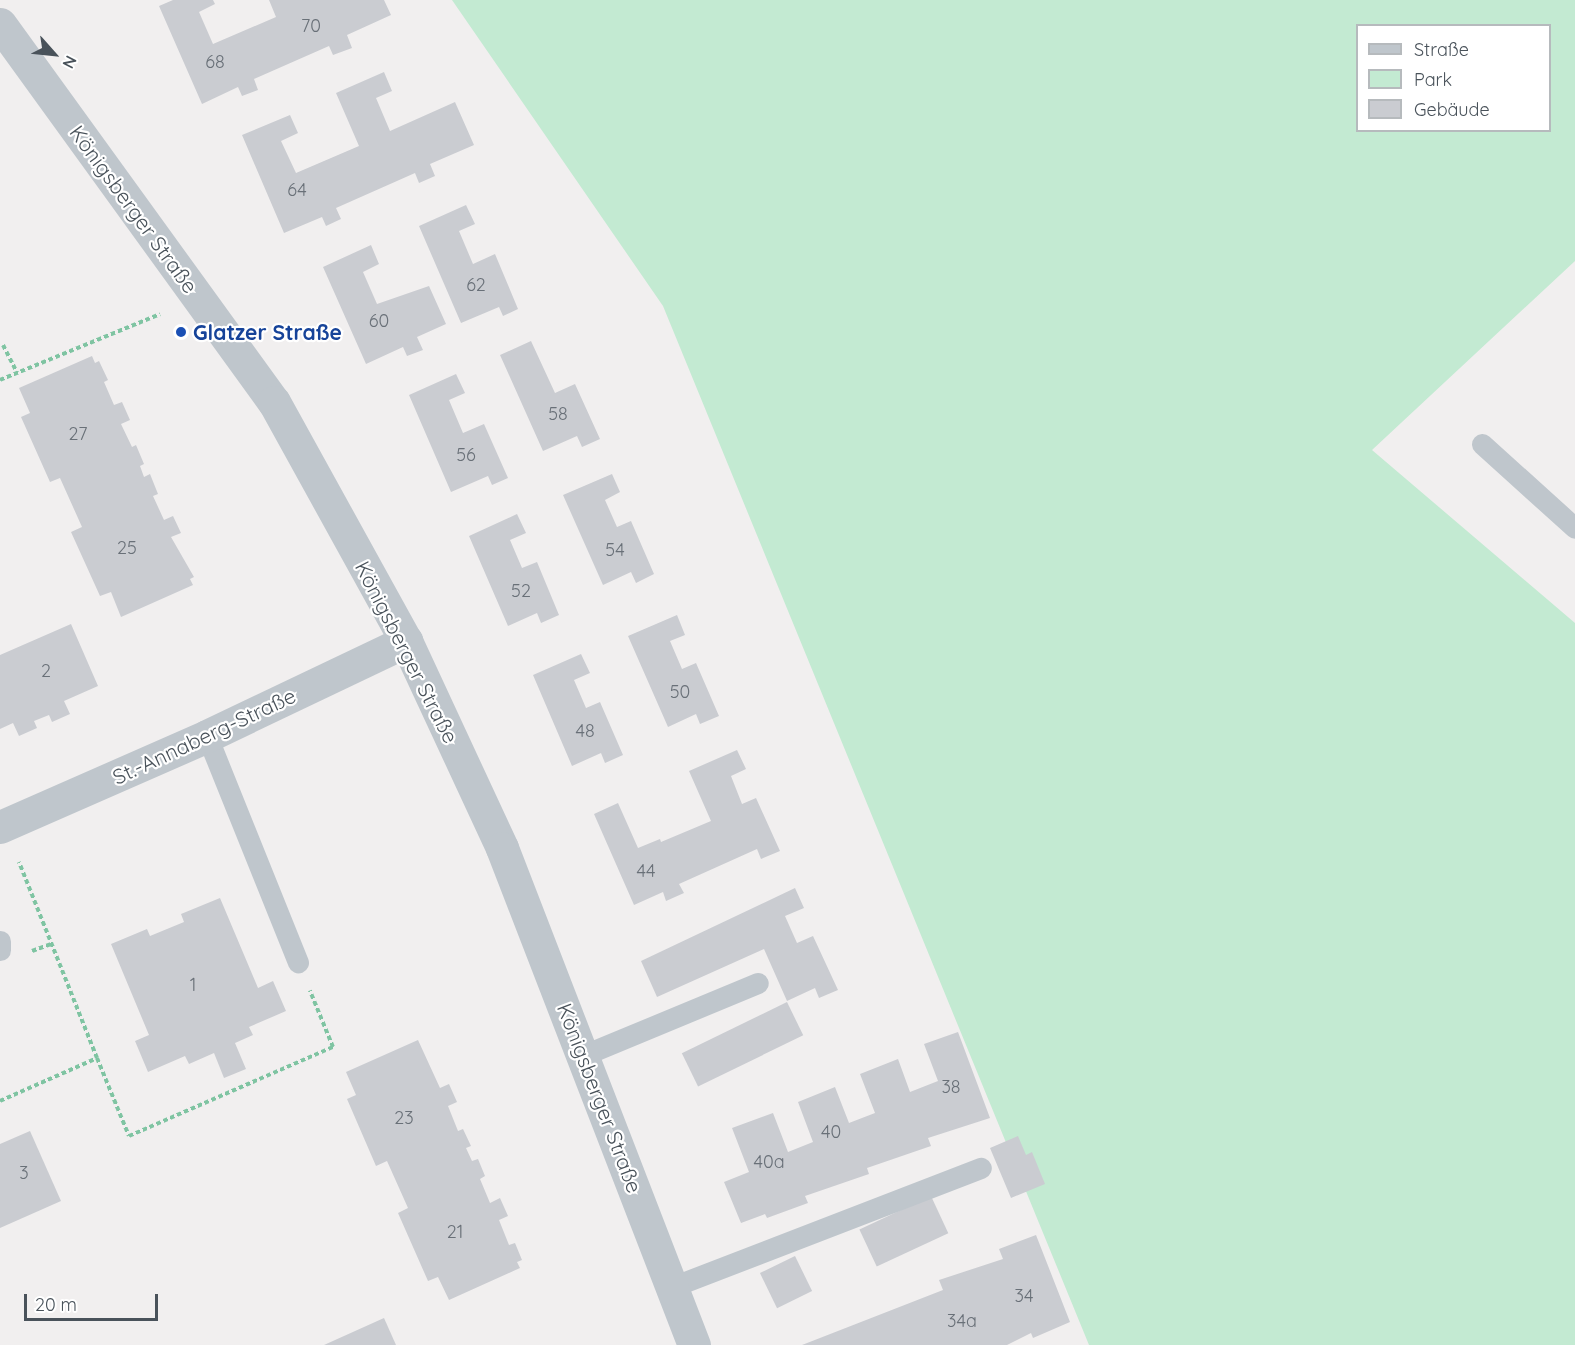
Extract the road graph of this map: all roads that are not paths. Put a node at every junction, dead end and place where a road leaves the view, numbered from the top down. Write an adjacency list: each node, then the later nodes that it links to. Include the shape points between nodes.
1 (0, 24): 4 (street, Königsberger Straße, via 274,402)
2 (1482, 444): 3 (lane)
3 (1575, 528)
4 (406, 641): 5 (street, St.-Annaberg-Straße); 11 (street, Königsberger Straße, via 502,848)
5 (207, 736): 6 (street, St.-Annaberg-Straße); 9 (lane)
6 (2, 826)
7 (0, 941): 8 (lane)
8 (0, 950)
9 (298, 962)
10 (758, 983): 11 (lane)
11 (584, 1055): 13 (street, Königsberger Straße)
12 (981, 1168): 13 (lane)
13 (672, 1287): 14 (street, Königsberger Straße)
14 (694, 1345)

